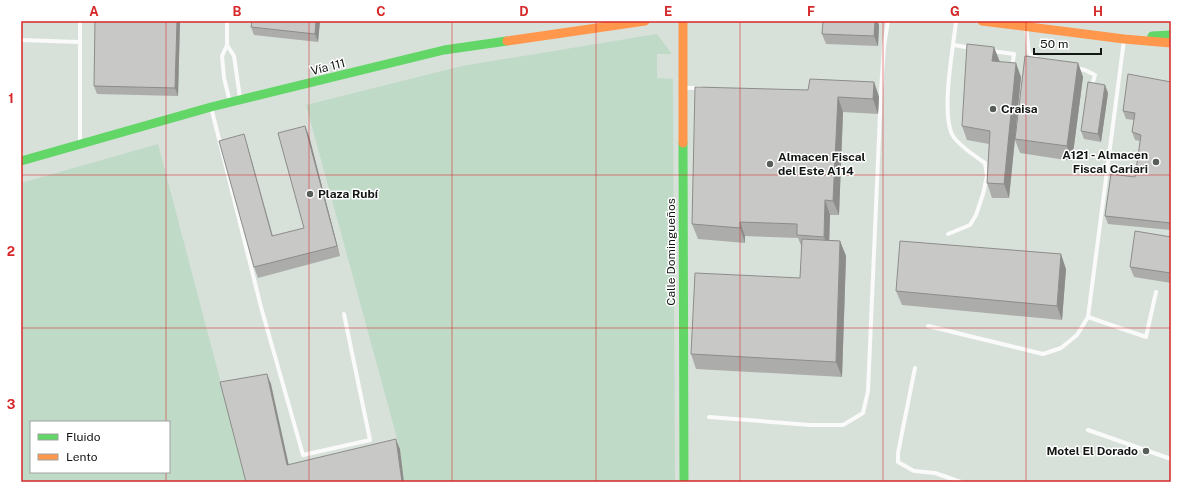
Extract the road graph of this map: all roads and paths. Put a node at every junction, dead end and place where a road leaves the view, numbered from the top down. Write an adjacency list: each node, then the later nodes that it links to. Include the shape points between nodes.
1 (80, 21): 13 (lane)
2 (227, 21): 16 (lane)
3 (642, 21): 8 (main road, Vía 111)
4 (683, 21): 23 (main road, Calle Domingueños)
5 (888, 21): 26 (lane)
6 (956, 21): 15 (lane)
7 (982, 21): 9 (main road)
8 (594, 24): 27 (main road, Vía 111, via 444,50)
9 (1026, 27): 11 (main road); 19 (lane, via 1029,53)
10 (1171, 35): 11 (main road)
11 (1124, 39): 14 (main road); 35 (lane)
12 (21, 40): 13 (lane)
13 (79, 42): 30 (lane)
14 (1171, 43)
15 (954, 45): 17 (lane); 32 (lane, via 948,96 951,133 964,148 985,163 987,176 976,215 970,225)
16 (227, 46): 27 (lane, via 234,56); 28 (lane, via 222,56)
17 (976, 48)
18 (984, 50): 21 (lane, via 1014,54)
19 (1042, 63)
20 (1072, 67): 22 (lane, via 1095,75)
21 (1011, 71)
22 (1092, 85)
23 (683, 88): 24 (lane); 41 (main road, Calle Domingueños)
24 (703, 88)
25 (873, 90): 26 (lane)
26 (881, 90): 38 (lane, via 868,391 863,413 843,426)
27 (240, 100): 28 (main road, Vía 111)
28 (230, 103): 29 (main road, Vía 111)
29 (211, 107): 30 (main road, Vía 111); 34 (lane, via 261,307 303,455 370,440)
30 (80, 145): 31 (main road, Vía 111)
31 (21, 160)
32 (948, 234)
33 (1156, 292): 35 (lane, via 1146,337)
34 (344, 314)
35 (1088, 317): 36 (lane, via 1077,335 1062,348 1043,354)
36 (928, 326)
37 (916, 368): 42 (lane, via 898,462 914,471 935,473)
38 (709, 417)
39 (1088, 430): 40 (lane)
40 (1171, 459)
41 (684, 482)
42 (961, 482)

